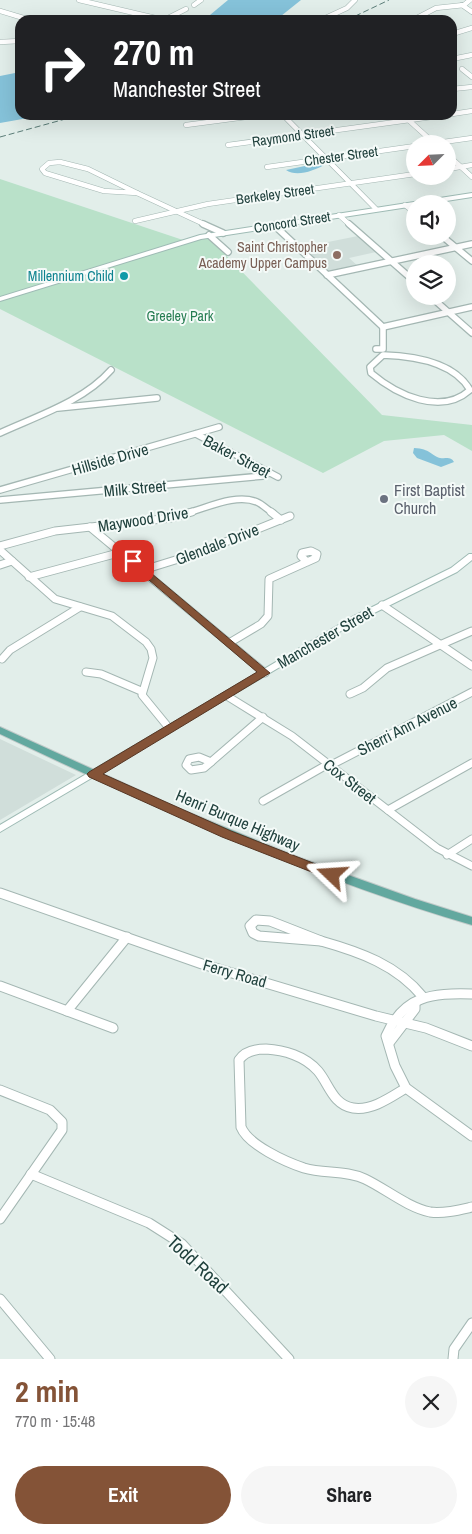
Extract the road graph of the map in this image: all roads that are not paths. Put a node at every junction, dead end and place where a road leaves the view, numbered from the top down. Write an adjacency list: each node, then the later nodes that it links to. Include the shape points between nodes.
1 (80, 0): 10 (street)
2 (200, 0): 5 (street)
3 (355, 0): 12 (street)
4 (470, 0): 6 (street)
5 (194, 5)
6 (462, 5): 9 (street); 13 (street, via 436,8)
7 (186, 9): 11 (street)
8 (0, 11): 14 (street)
9 (472, 12)
10 (143, 15)
11 (174, 15)
12 (332, 15)
13 (423, 15)
14 (15, 16)
15 (472, 28): 16 (street)
16 (457, 32)
17 (15, 41): 18 (street)
18 (0, 42)
19 (472, 55): 20 (street)
20 (457, 58)
21 (468, 68): 22 (street, via 462,69)
22 (472, 77)
23 (472, 87): 24 (street)
24 (457, 88)
25 (472, 112): 26 (street)
26 (457, 114)
27 (224, 120): 30 (street)
28 (289, 120): 31 (street)
29 (408, 120): 31 (street, Raymond Street); 32 (street)
30 (186, 125)
31 (303, 135): 35 (street, Raymond Street); 37 (street)
32 (423, 135)
33 (472, 138): 34 (street)
34 (456, 140)
35 (228, 145)
36 (406, 147): 37 (street, Chester Street)
37 (326, 158): 40 (street, Chester Street); 45 (street)
38 (456, 162): 41 (street)
39 (472, 165): 41 (street)
40 (267, 167)
41 (461, 167): 42 (street); 44 (street)
42 (456, 168)
43 (406, 175): 45 (street, Berkeley Street)
44 (472, 177)
45 (350, 183): 49 (street); 50 (street, Berkeley Street)
46 (137, 193): 46 (street, via 104,191 42,169 49,163 69,163); 50 (street)
47 (472, 195): 48 (main road, Concord Street)
48 (405, 205): 49 (main road, Concord Street)
49 (376, 209): 51 (main road, Concord Street)
50 (177, 211): 52 (street, Berkeley Street); 54 (street)
51 (339, 215): 53 (main road, Concord Street); 60 (street)
52 (135, 221)
53 (274, 225): 54 (main road, Concord Street); 62 (street)
54 (223, 233): 55 (main road, Concord Street)
55 (210, 235): 59 (street); 64 (main road, Concord Street)
56 (472, 244): 58 (street)
57 (453, 245): 58 (street)
58 (455, 247): 60 (street); 61 (street)
59 (228, 252)
60 (392, 261): 62 (street); 63 (street)
61 (472, 261)
62 (327, 274): 68 (street)
63 (406, 274)
64 (0, 299)
65 (440, 305): 67 (street)
66 (472, 307): 67 (street)
67 (448, 313): 68 (street); 69 (street)
68 (383, 327): 71 (street)
69 (472, 333)
70 (376, 349): 71 (street)
71 (383, 352): 71 (street, via 370,367 371,373 384,384 420,400 456,401 464,398 470,390 465,380 437,365)
72 (111, 370): 74 (street, via 99,382)
73 (157, 398): 74 (street)
74 (56, 408): 76 (street)
75 (219, 427): 77 (street, Hillside Drive)
76 (0, 433)
77 (196, 434): 78 (street, Baker Street); 80 (street, Hillside Drive)
78 (269, 473): 79 (street, Baker Street); 81 (street, Milk Street)
79 (278, 477)
80 (0, 490)
81 (0, 500)
82 (290, 516): 83 (street, Glendale Drive)
83 (281, 520): 84 (street, Maywood Drive, via 258,502 240,499 171,518); 92 (street, Glendale Drive, via 198,553)
84 (90, 527): 85 (street, Maywood Drive, via 55,531); 87 (street)
85 (0, 546)
86 (0, 550): 89 (street)
87 (122, 552): 92 (street); 93 (street)
88 (472, 556): 94 (main road, Manchester Street, via 454,570)
89 (12, 562): 91 (street); 93 (street)
90 (307, 562): 97 (street, via 269,579 268,616 261,624)
91 (0, 565)
92 (144, 570): 97 (street)
93 (29, 578): 95 (street, via 55,599)
94 (382, 605): 98 (street); 102 (main road, Manchester Street)
95 (80, 607): 99 (street, via 10,650); 103 (street, via 112,616 149,646 153,658)
96 (472, 631): 98 (street)
97 (229, 643): 102 (street)
98 (440, 644): 100 (street); 105 (street, via 387,668)
99 (2, 659)
100 (472, 666)
101 (86, 672): 103 (street, via 101,674)
102 (265, 673): 106 (main road, Manchester Street)
103 (141, 691): 108 (street, via 146,703)
104 (472, 692): 112 (street, Sherri Ann Avenue)
105 (350, 694)
106 (227, 696): 107 (street, Cox Street); 108 (main road, Manchester Street)
107 (263, 717): 110 (street); 112 (street, Cox Street)
108 (169, 728): 113 (main road, Manchester Street)
109 (0, 730): 113 (main road, Henri Burque Highway)
110 (211, 762)
111 (472, 763): 115 (street)
112 (329, 765): 114 (street, Sherri Ann Avenue); 115 (street, Cox Street)
113 (93, 774): 116 (main road, Manchester Street); 121 (main road, Henri Burque Highway, via 276,855 366,888)
114 (263, 801)
115 (388, 810): 118 (street, Cox Street)
116 (0, 829)
117 (472, 838): 118 (street)
118 (447, 854): 119 (street, Cox Street)
119 (472, 866)
120 (0, 893): 122 (street, Ferry Road)
121 (472, 921)
122 (127, 937): 128 (street); 129 (street, Ferry Road, via 210,966)
123 (321, 941): 123 (street, via 262,920 252,922 250,926 259,936); 126 (street, via 353,949 372,958 410,981)
124 (0, 986): 128 (street)
125 (472, 994): 126 (street, via 443,992)
126 (423, 997): 127 (street)
127 (415, 1003): 129 (street); 130 (street, via 415,1009)
128 (67, 1011): 131 (street)
129 (393, 1020): 130 (street, Ferry Road); 132 (street, via 386,1036)
130 (405, 1023): 132 (street); 133 (street, Ferry Road)
131 (113, 1028)
132 (388, 1043): 134 (street)
133 (472, 1046)
134 (406, 1088): 136 (street); 138 (street, via 369,1107 345,1106 305,1060 268,1049 250,1051 239,1060 241,1128 249,1140 296,1165 356,1175 418,1208 450,1212)
135 (0, 1090): 137 (street, via 50,1110 62,1122 62,1130)
136 (472, 1136)
137 (32, 1174): 139 (street); 143 (street, Todd Road, via 149,1223 182,1244)
138 (472, 1206)
139 (0, 1219)
140 (0, 1299): 142 (street)
141 (472, 1323): 144 (street, via 454,1349)
142 (50, 1359)
143 (289, 1359)
144 (453, 1359)

